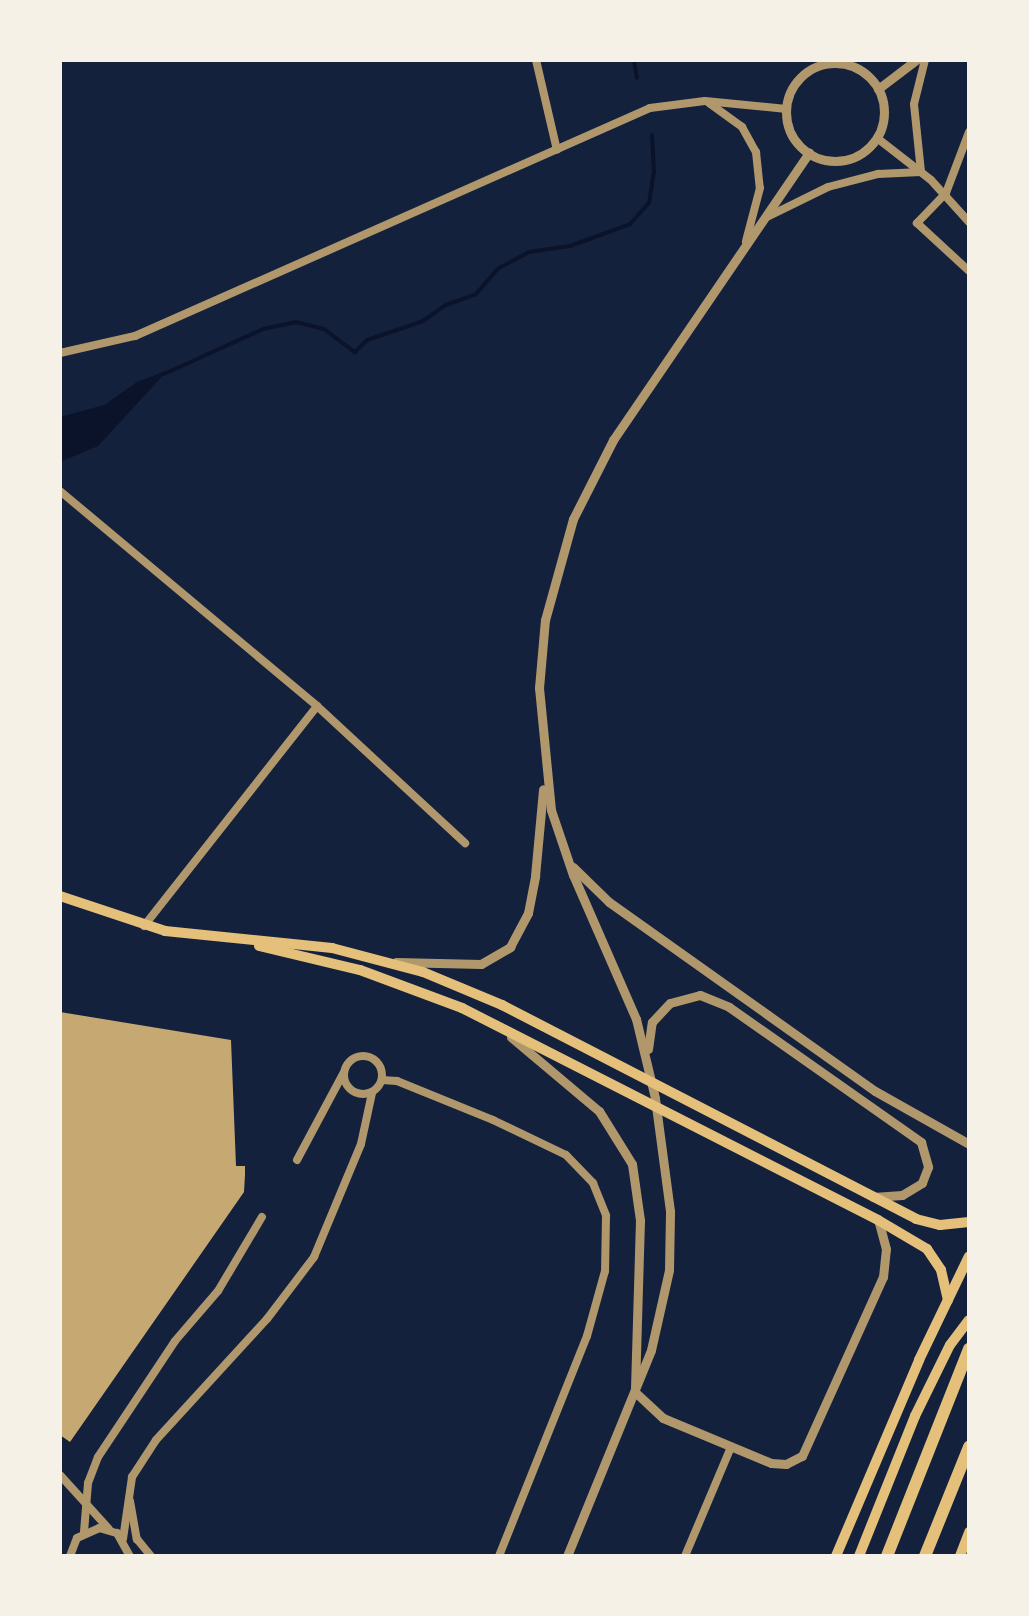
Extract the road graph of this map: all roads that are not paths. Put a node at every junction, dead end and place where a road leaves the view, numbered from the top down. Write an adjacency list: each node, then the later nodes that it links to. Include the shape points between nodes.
1 (536, 60): 9 (street)
2 (916, 60): 4 (street)
3 (925, 60): 11 (street, via 914,104)
4 (878, 89): 6 (street, via 858,69 830,64 804,75); 8 (street, via 884,114)
5 (705, 101): 6 (street); 9 (street, via 664,104); 15 (street, via 742,127 756,152 760,188)
6 (787, 108): 10 (street, via 792,134)
7 (969, 132): 12 (street)
8 (877, 138): 10 (street, via 846,160); 11 (street)
9 (557, 150): 17 (street, via 134,336)
10 (809, 154): 13 (street)
11 (922, 172): 12 (street); 13 (street, via 828,187)
12 (946, 194): 14 (street); 16 (street, via 917,223)
13 (764, 218): 15 (street)
14 (969, 222)
15 (744, 246): 20 (street, via 630,413 567,535 540,653)
16 (969, 272)
17 (60, 353)
18 (60, 492): 19 (street)
19 (318, 706): 21 (street); 24 (street)
20 (545, 771): 22 (street); 26 (street, via 536,876 528,913 510,947 481,964)
21 (465, 843)
22 (568, 861): 28 (street, via 623,981); 32 (street, via 609,902 876,1091)
23 (60, 896): 24 (main road)
24 (144, 926): 25 (main road)
25 (234, 941): 26 (main road, via 360,952); 27 (main road, via 386,978)
26 (394, 962): 34 (main road, via 502,1006)
27 (497, 1026): 36 (main road); 42 (street, via 599,1111 632,1164 640,1220)
28 (646, 1056): 34 (street, via 652,1022 663,1007 688,996 720,1001 921,1142 928,1167 922,1183 902,1195); 42 (street, via 670,1211 669,1270)
29 (343, 1074): 30 (street, via 354,1058 365,1056 375,1060); 31 (street, via 352,1092); 33 (street)
30 (382, 1080): 31 (street); 55 (street, via 566,1155 593,1184 606,1216 605,1271 587,1336)
31 (372, 1093): 46 (street, via 360,1144 314,1257 222,1370 176,1413)
32 (969, 1144)
33 (297, 1160)
34 (873, 1196): 37 (main road, via 928,1224)
35 (262, 1217): 47 (street, via 218,1291 175,1341 98,1457)
36 (878, 1220): 39 (main road, via 927,1249); 43 (street, via 886,1249 882,1277 807,1448 794,1462 779,1465)
37 (969, 1222)
38 (969, 1256): 39 (main road)
39 (948, 1300): 58 (main road)
40 (969, 1320): 59 (main road, via 942,1360)
41 (969, 1350): 60 (highway)
42 (635, 1392): 43 (street, via 663,1418); 56 (street)
43 (731, 1447): 57 (street)
44 (969, 1447): 61 (highway)
45 (60, 1475): 47 (street)
46 (132, 1477): 51 (street); 54 (street, via 132,1524)
47 (86, 1499): 48 (street); 49 (street)
48 (109, 1529): 49 (street); 51 (street)
49 (84, 1532): 52 (street)
50 (969, 1532): 62 (main road)
51 (127, 1547): 53 (street)
52 (69, 1555)
53 (142, 1556)
54 (151, 1556)
55 (500, 1556)
56 (567, 1556)
57 (685, 1556)
58 (836, 1556)
59 (859, 1556)
60 (887, 1556)
61 (926, 1556)
62 (960, 1556)

